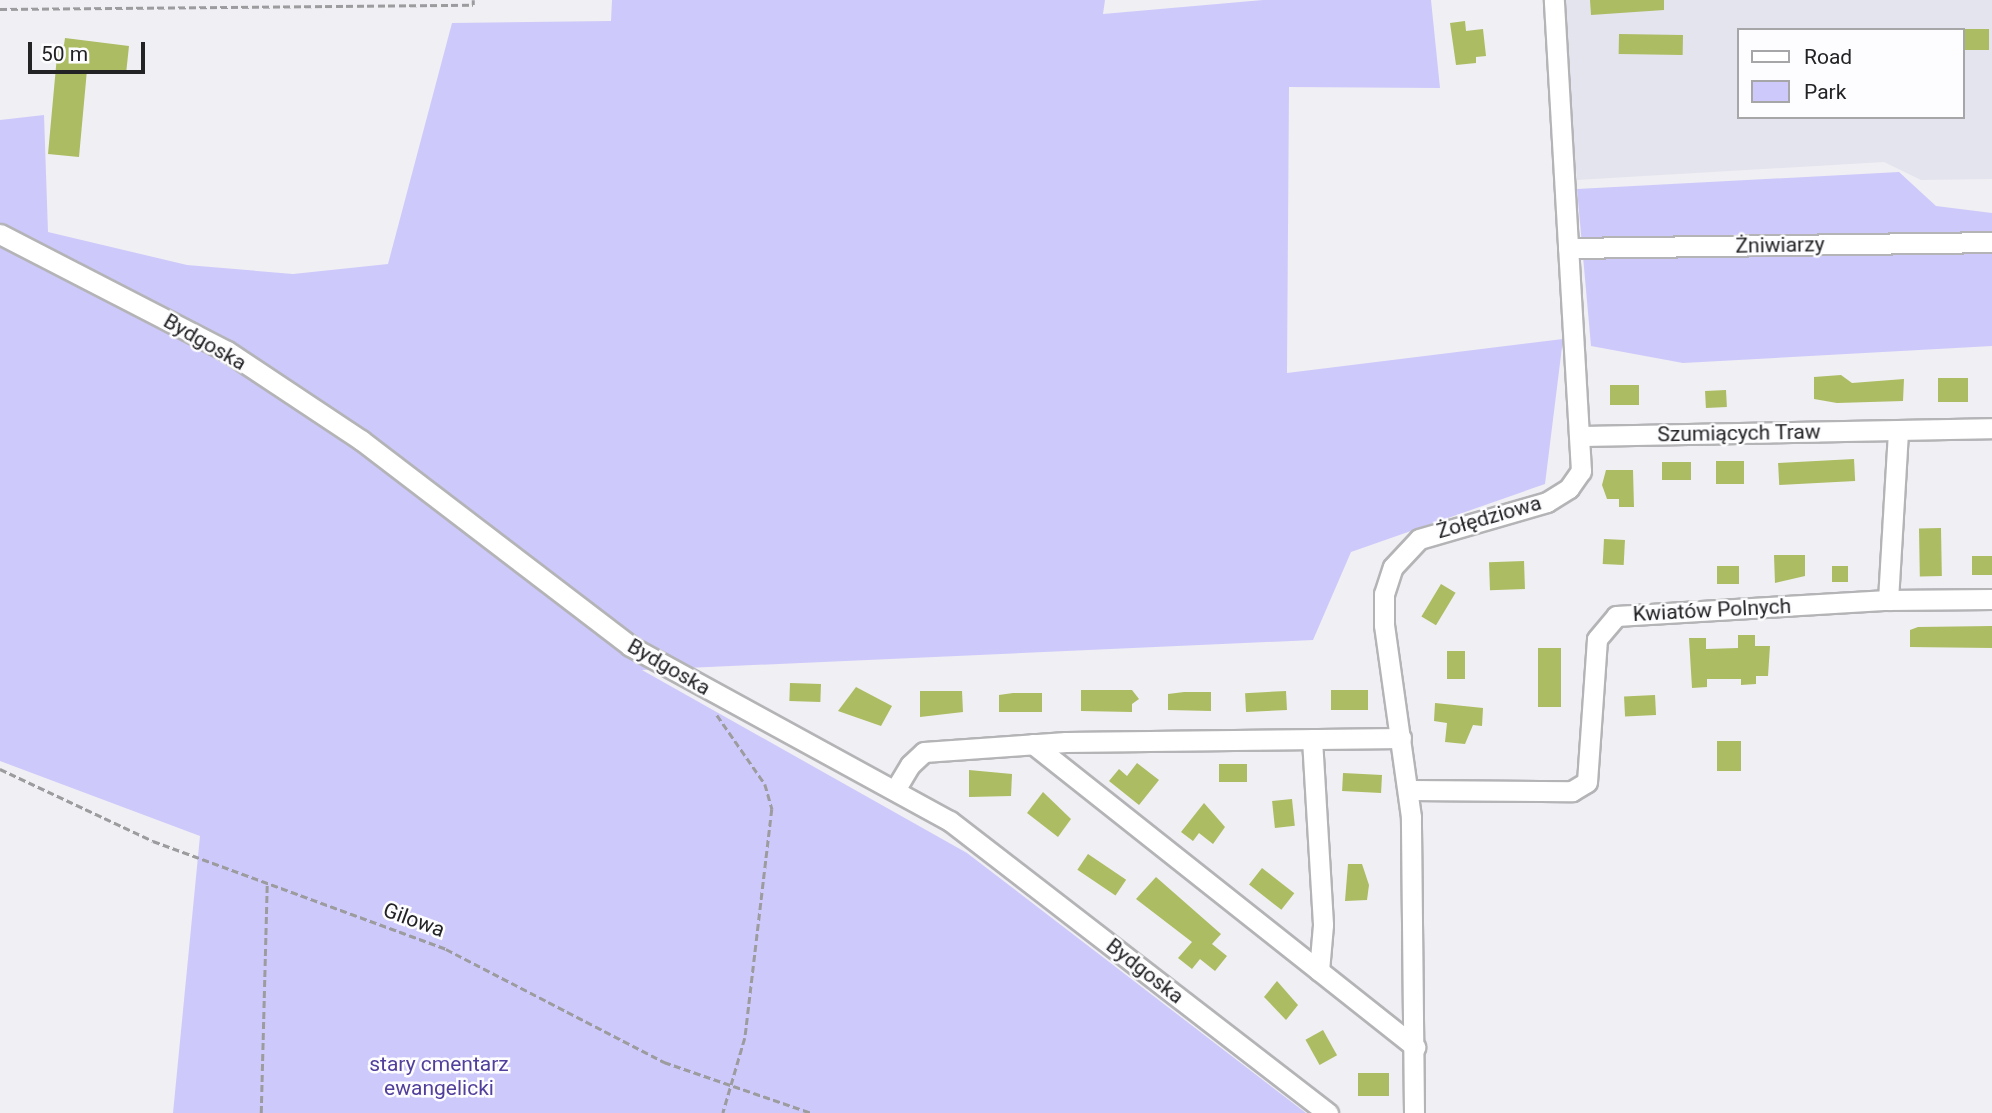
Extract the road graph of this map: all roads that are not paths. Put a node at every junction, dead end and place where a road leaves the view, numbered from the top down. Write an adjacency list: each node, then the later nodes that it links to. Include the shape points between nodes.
1 (1554, 0): 4 (street, Żołędziowa)
2 (0, 234): 13 (street, Bydgoska, via 227,351 361,440 608,630)
3 (1992, 242): 4 (street, Żniwiarzy)
4 (1568, 248): 7 (street, Żołędziowa)
5 (1992, 428): 6 (street, Szumiących Traw)
6 (1898, 430): 7 (street, Szumiących Traw); 8 (street)
7 (1579, 436): 10 (street, Żołędziowa, via 1581,471 1569,488 1547,502 1432,533 1410,546 1393,567 1383,610)
8 (1888, 600): 9 (street, Kwiatów Polnych); 14 (street, Kwiatów Polnych, via 1616,616 1597,639 1587,782 1572,790)
9 (1992, 600)
10 (1402, 738): 11 (street); 14 (street, Żołędziowa)
11 (1312, 739): 12 (street); 15 (street, via 1323,925)
12 (1033, 744): 13 (street, via 924,752); 15 (street)
13 (895, 790): 17 (street, Bydgoska, via 976,838)
14 (1410, 790): 16 (street, Żołędziowa)
15 (1319, 971): 16 (street)
16 (1415, 1047): 18 (street, Żołędziowa)
17 (1328, 1113)
18 (1414, 1113)

